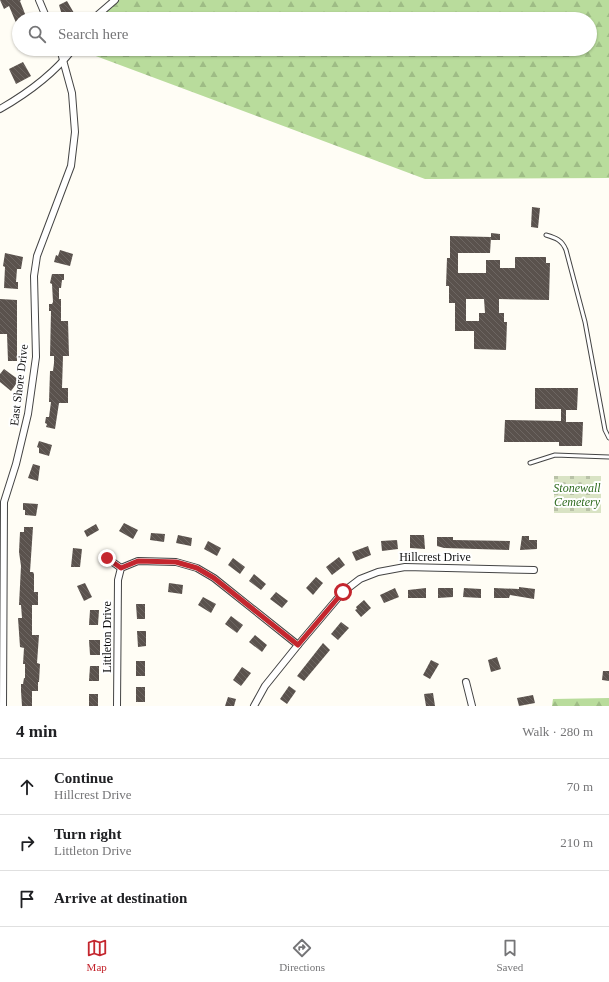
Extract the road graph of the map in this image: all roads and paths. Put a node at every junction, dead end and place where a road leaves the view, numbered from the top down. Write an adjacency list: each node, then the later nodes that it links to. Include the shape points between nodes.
1 (38, 0): 3 (street)
2 (115, 0): 4 (street)
3 (44, 12)
4 (101, 12)
5 (63, 56): 7 (street, East Shore Drive)
6 (67, 56): 7 (street)
7 (64, 60): 8 (street, via 49,76); 18 (street, East Shore Drive, via 72,93 74,116 72,166 37,256 34,276 36,357 28,414 4,502)
8 (0, 109)
9 (546, 235): 10 (lane, via 563,243 566,250 585,322 605,430)
10 (609, 438)
11 (609, 457): 12 (lane, via 555,455)
12 (530, 463)
13 (107, 558): 14 (street)
14 (121, 568): 16 (street, via 138,561 176,562 197,568 214,578); 19 (street, Littleton Drive, via 118,580)
15 (534, 570): 16 (street, Hillcrest Drive, via 405,567 378,572 360,579 343,592)
16 (298, 645): 20 (street, Hillcrest Drive, via 265,686)
17 (466, 682): 21 (street)
18 (3, 706)
19 (117, 706)
20 (254, 706)
21 (472, 706)

